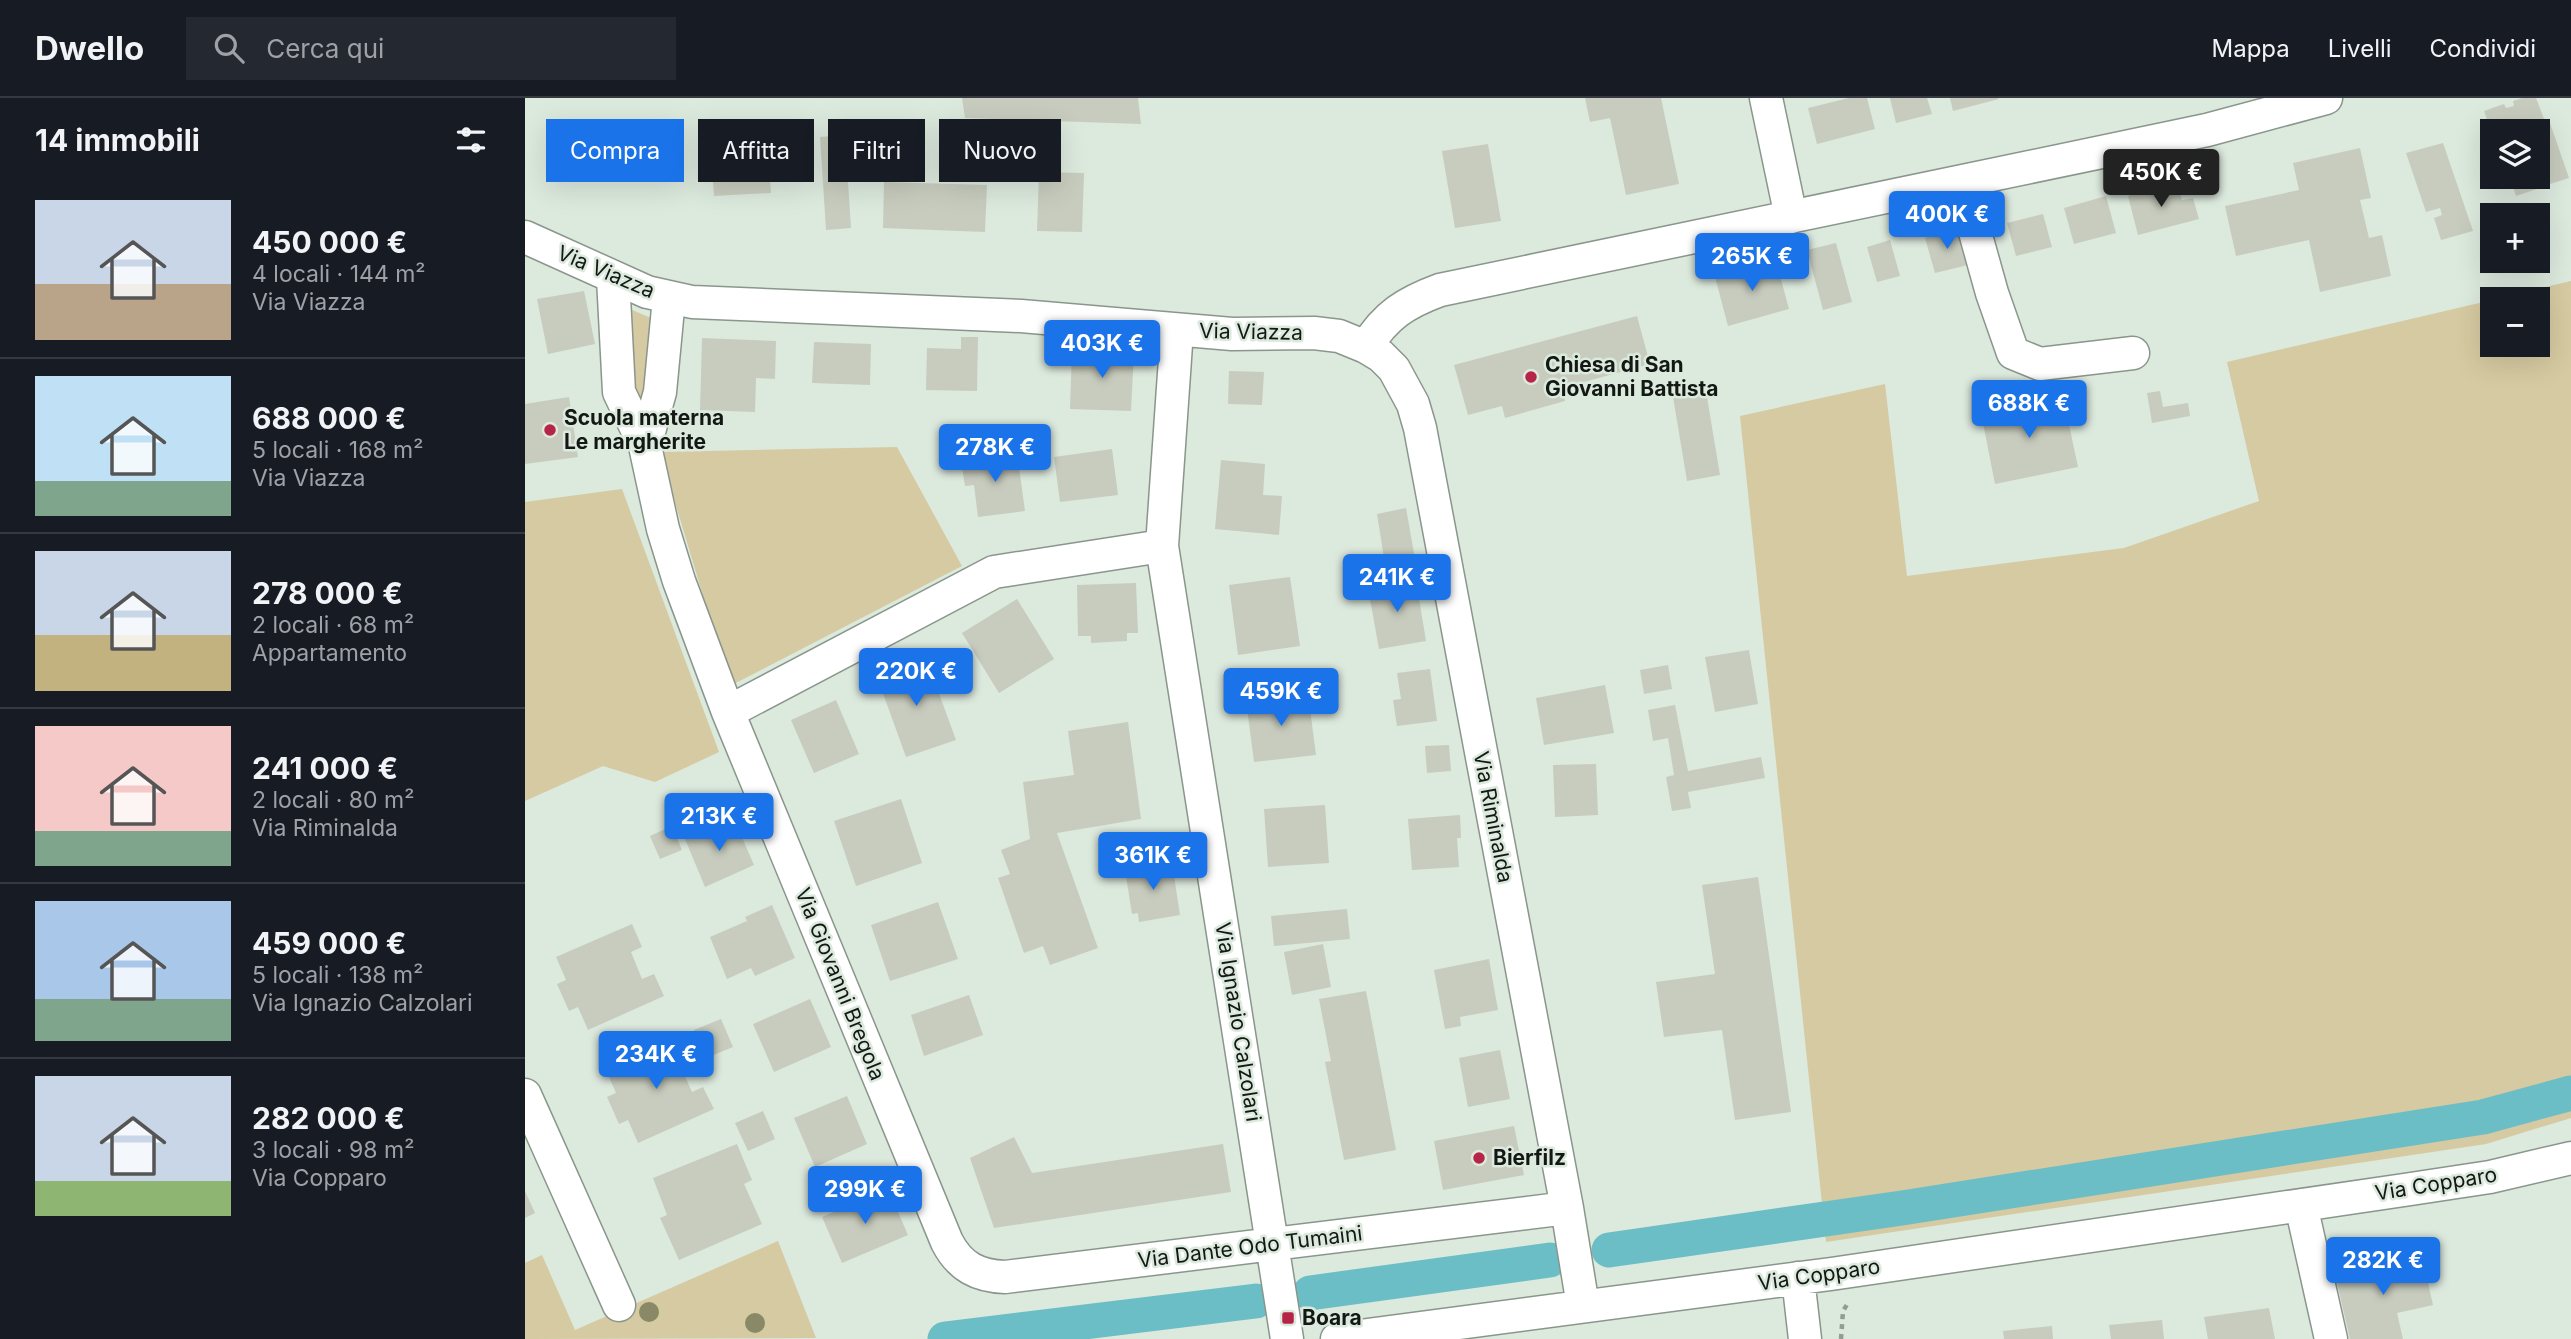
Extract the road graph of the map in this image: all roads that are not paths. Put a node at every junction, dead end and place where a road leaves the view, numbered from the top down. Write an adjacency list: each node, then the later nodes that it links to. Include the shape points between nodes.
1 (1766, 98): 4 (street)
2 (2326, 98): 3 (street, via 2207,130)
3 (1961, 182): 4 (street); 10 (street, via 2013,353 2040,364)
4 (1791, 217): 9 (street, via 1440,290 1394,312)
5 (525, 237): 6 (street, Via Viazza)
6 (613, 278): 7 (street, Via Viazza); 11 (street, Via Giovanni Bregola, via 618,392)
7 (669, 298): 8 (street, Via Viazza, via 1073,319); 11 (street, Via Giovanni Bregola, via 660,392)
8 (1177, 330): 9 (street, Via Viazza, via 1314,333 1339,336); 12 (street, Via Ignazio Calzolari)
9 (1366, 347): 17 (street, Via Riminalda, via 1394,369 1420,428)
10 (2133, 353)
11 (645, 446): 13 (street, Via Giovanni Bregola, via 675,568)
12 (1162, 546): 13 (street, via 994,572); 19 (street, Via Ignazio Calzolari)
13 (728, 712): 18 (street, Via Giovanni Bregola)
14 (525, 1095): 21 (street)
15 (2571, 1158): 16 (street, Via Copparo, via 2478,1179)
16 (2301, 1205): 20 (street, Via Copparo); 26 (street)
17 (1567, 1208): 19 (street, Via Dante Odo Tumaini); 22 (street, Via Riminalda)
18 (947, 1242): 19 (street, Via Dante Odo Tumaini, via 972,1272 1005,1277)
19 (1273, 1244): 23 (street, Via Ignazio Calzolari)
20 (1798, 1278): 22 (street, Via Copparo); 25 (street)
21 (619, 1305)
22 (1583, 1306): 24 (street, Via Copparo)
23 (1287, 1339)
24 (1337, 1339)
25 (1805, 1339)
26 (2331, 1339)

